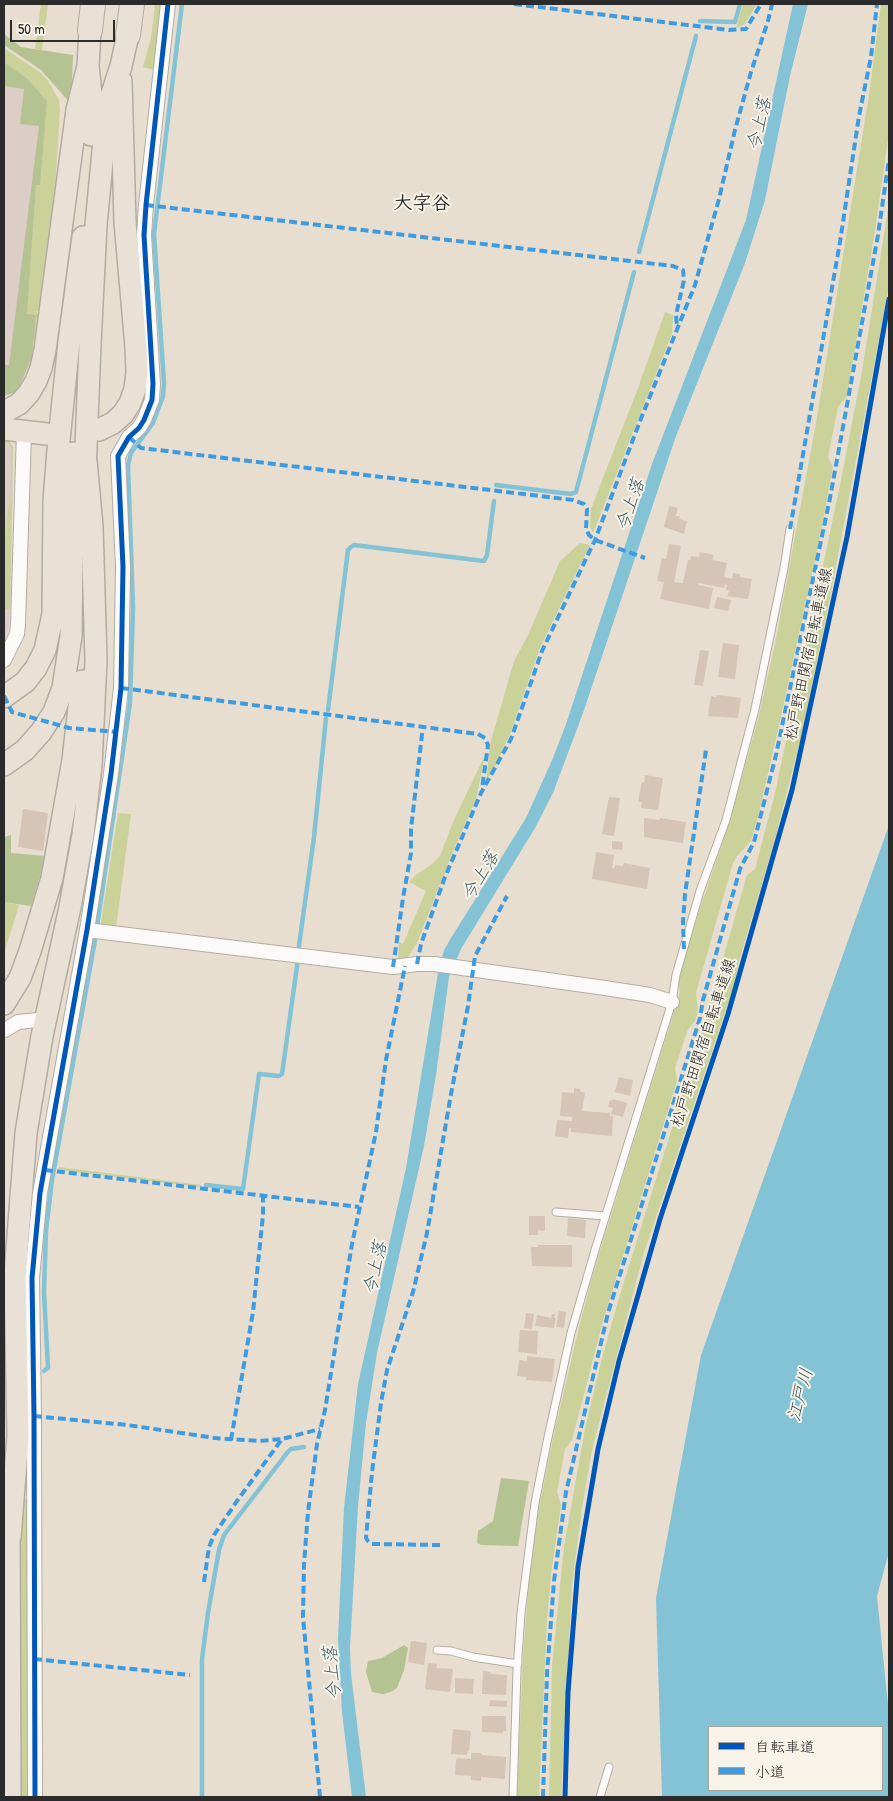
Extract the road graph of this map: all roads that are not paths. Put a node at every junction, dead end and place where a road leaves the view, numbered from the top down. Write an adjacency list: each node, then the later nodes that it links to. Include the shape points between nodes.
1 (93, 4): 4 (highway)
2 (132, 4): 5 (highway)
3 (168, 4): 18 (street, via 144,235 152,400 144,420 118,456 123,566 122,688)
4 (90, 30): 6 (main road)
5 (128, 35): 7 (main road)
6 (88, 66): 8 (main road, via 92,112); 9 (main road, via 77,110 41,368 29,393 19,404)
7 (121, 66): 10 (main road, via 125,222 137,373 135,389 123,414); 13 (main road, via 107,109 96,225)
8 (83, 236): 16 (main road, via 54,500 53,614 45,650 36,668 25,682); 17 (main road, via 72,503 71,636 67,665 57,704 41,732 25,750)
9 (4, 412)
10 (99, 430)
11 (14, 431): 12 (main road); 15 (street, via 17,634)
12 (47, 434)
13 (86, 461): 20 (main road, via 83,658 73,760 52,878 20,978); 28 (main road, via 92,526 96,660 91,765 84,835 42,1036 26,1133 15,1275 18,1437)
14 (790, 529): 19 (lane, via 755,709 726,820 700,891 676,975)
15 (4, 660)
16 (4, 697)
17 (4, 765)
18 (94, 931): 19 (street, via 393,967 417,964 460,967 641,994); 23 (street)
19 (672, 1002): 26 (lane)
20 (4, 1004)
21 (38, 1020): 24 (street, via 18,1022)
22 (54, 1024): 23 (street)
23 (70, 1028): 33 (street, via 40,1193 32,1278)
24 (4, 1030)
25 (556, 1212): 26 (lane)
26 (606, 1216): 30 (lane, via 572,1333 535,1503)
27 (4, 1309): 28 (main road)
28 (10, 1537): 32 (main road)
29 (437, 1650): 30 (lane)
30 (518, 1664): 34 (lane)
31 (609, 1768): 35 (lane)
32 (10, 1797)
33 (35, 1797)
34 (513, 1797)
35 (600, 1797)

